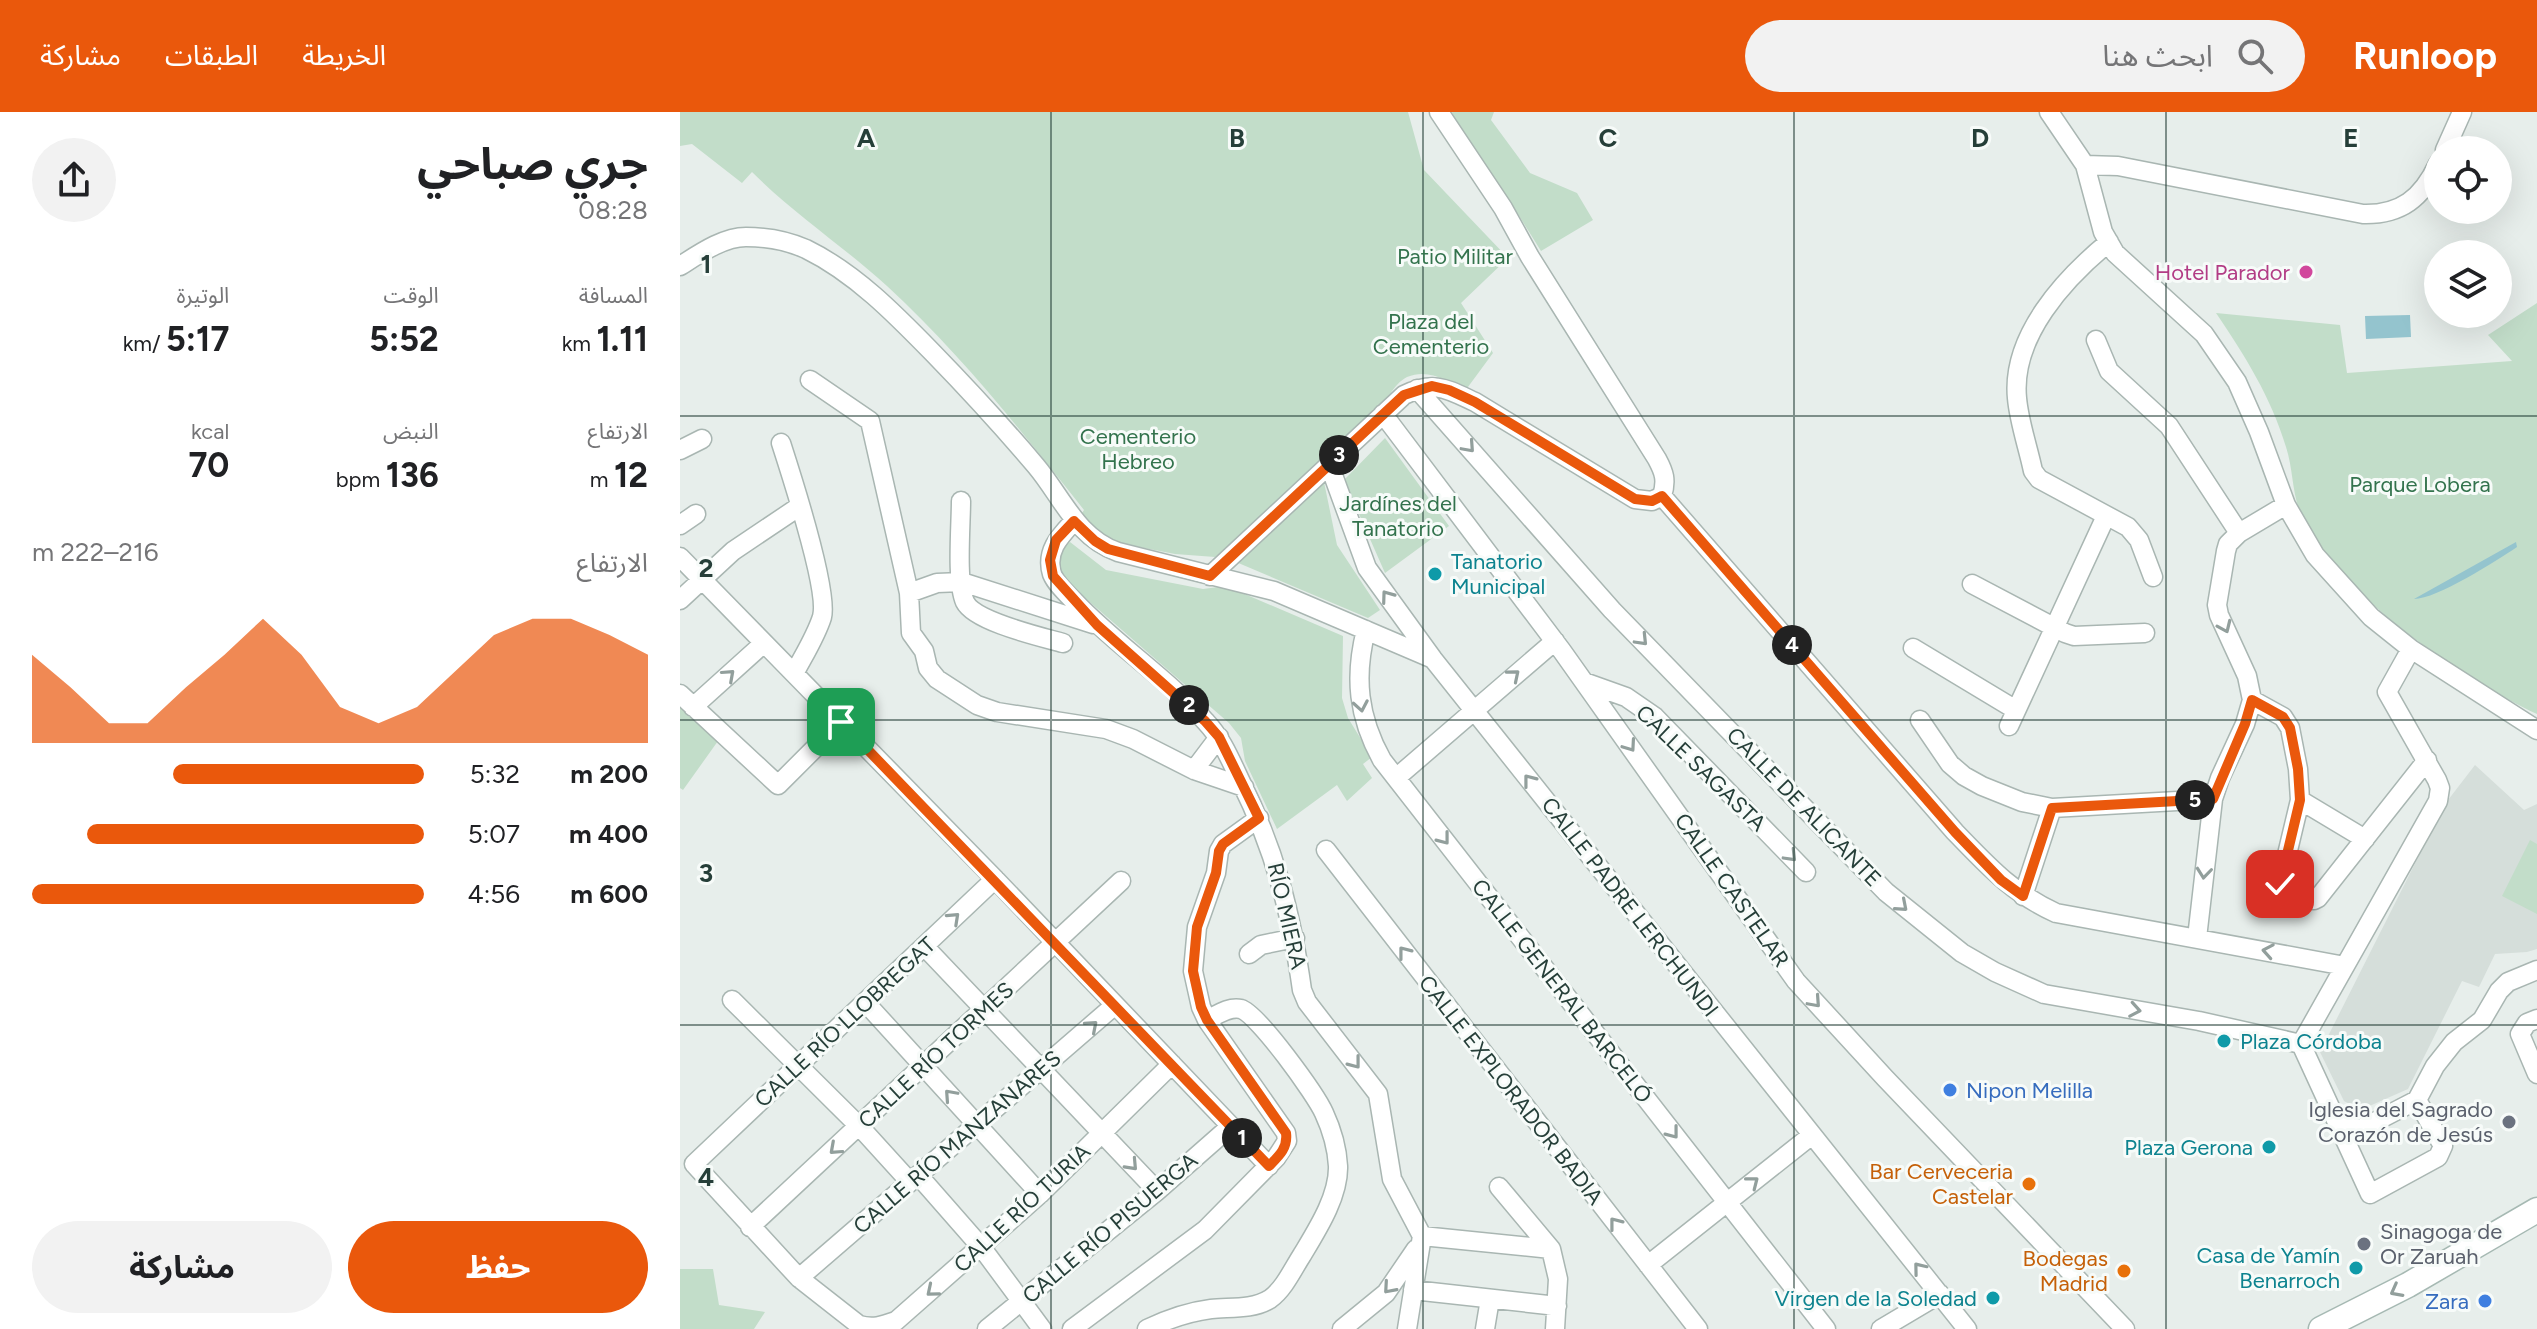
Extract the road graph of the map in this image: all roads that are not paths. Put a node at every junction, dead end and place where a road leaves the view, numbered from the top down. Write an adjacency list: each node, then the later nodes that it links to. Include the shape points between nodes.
1 (1439, 112): 17 (street, via 1657,459 1666,483)
2 (2049, 112): 5 (street)
3 (2462, 112): 4 (street)
4 (2451, 136)
5 (2085, 165): 6 (street, via 2118,166 2363,214 2398,210); 7 (street)
6 (2424, 188)
7 (2109, 242): 19 (street, via 2125,264 2186,315 2221,357 2259,432); 22 (street, via 2059,291 2027,340 2016,384 2033,471 2048,485)
8 (680, 266): 23 (street, via 743,236 803,248 834,265 879,300 957,377 1037,466)
9 (2096, 340): 25 (street, via 2109,371 2169,426)
10 (810, 380): 32 (street, via 868,418)
11 (1417, 389): 12 (street); 17 (street, via 1432,386 1475,402 1635,499); 80 (street, CALLE DE ALICANTE, one-way to 80, via 1612,610 1886,892 1962,953 2044,994)
12 (1383, 414): 16 (street); 38 (street, CALLE CASTELAR)
13 (702, 439): 15 (street)
14 (781, 443): 20 (street)
15 (680, 450)
16 (1329, 464): 27 (street); 43 (street, CALLE PADRE LERCHUNDI, one-way to 16, via 1367,568)
17 (1662, 496): 66 (street, via 1955,832)
18 (961, 501): 30 (street)
19 (2286, 505): 25 (street); 42 (street, via 2336,580)
20 (800, 506): 29 (street, via 733,551); 44 (street, via 823,606)
21 (696, 514): 24 (street)
22 (2106, 516): 28 (street, via 2135,533); 35 (street)
23 (1074, 521): 27 (street, via 1108,549); 34 (street, RÍO MIERA, via 1056,540 1050,560 1053,576)
24 (680, 525)
25 (2239, 533): 46 (street, one-way to 46, via 2228,544 2217,605)
26 (680, 557): 29 (street)
27 (1210, 576): 36 (street, via 1274,591)
28 (2153, 577)
29 (701, 580): 33 (street); 39 (street)
30 (962, 582): 32 (street, via 937,583); 34 (street); 40 (street, via 965,602 979,614)
31 (1972, 584): 35 (street)
32 (909, 593): 54 (street, via 911,633 928,668 964,697 997,712 1106,729)
33 (680, 600)
34 (1097, 625): 52 (street, RÍO MIERA)
35 (2053, 629): 37 (street, via 2074,636); 41 (street, via 2012,718)
36 (1366, 630): 43 (street); 55 (street, CALLE GENERAL BARCELÓ, one-way to 55, via 1358,674 1363,719)
37 (2145, 633)
38 (1555, 641): 45 (street, CALLE CASTELAR); 48 (street, one-way to 38)
39 (764, 643): 44 (street); 47 (street, one-way to 39)
40 (1063, 643)
41 (1913, 648)
42 (2411, 649): 51 (street); 53 (street, via 2387,692)
43 (1433, 659): 48 (street, CALLE PADRE LERCHUNDI)
44 (795, 672): 50 (street)
45 (1584, 682): 63 (street, CALLE SAGASTA, one-way to 63, via 1626,697 1655,717); 124 (street, CALLE CASTELAR, one-way to 124, via 1796,981)
46 (2252, 700): 57 (street); 58 (street, via 2283,717 2290,728)
47 (687, 701): 50 (street, via 778,785)
48 (1473, 709): 55 (street); 92 (street, CALLE PADRE LERCHUNDI, one-way to 48)
49 (1920, 720): 59 (street, via 1964,776 2001,795)
50 (841, 722): 64 (street)
51 (2537, 730)
52 (1219, 737): 54 (street); 56 (street, RÍO MIERA)
53 (2427, 760): 61 (street); 72 (street, via 2440,788 2438,801)
54 (1194, 770): 56 (street)
55 (1396, 778): 99 (street, CALLE GENERAL BARCELÓ, one-way to 99)
56 (1244, 787): 60 (street, RÍO MIERA)
57 (2213, 799): 59 (street); 68 (street, one-way to 68)
58 (2300, 800): 61 (street); 61 (street, via 2282,891 2314,900)
59 (2052, 808): 66 (street)
60 (1259, 818): 67 (street, RÍO MIERA); 79 (street, via 1223,844 1197,927 1196,988)
61 (2365, 839)
62 (1326, 850): 105 (street, CALLE EXPLORADOR BADIA, one-way to 62)
63 (1806, 872)
64 (995, 879): 69 (street); 70 (street, CALLE RÍO LLOBREGAT, one-way to 64)
65 (1121, 881): 69 (street, CALLE RÍO TORMES)
66 (2023, 896): 68 (street, via 2056,913)
67 (1295, 938): 71 (street, via 1261,945); 102 (street, RÍO MIERA, one-way to 102, via 1307,1002 1378,1094 1392,1179)
68 (2197, 938): 72 (street, one-way to 68)
69 (1056, 943): 76 (street); 77 (street, CALLE RÍO TORMES)
70 (924, 946): 75 (street, CALLE RÍO LLOBREGAT); 77 (street)
71 (1249, 954)
72 (2345, 966): 80 (street)
73 (2537, 970): 86 (street, via 2499,991 2482,1020 2435,1066)
74 (732, 1000): 82 (street)
75 (865, 1002): 82 (street, CALLE RÍO LLOBREGAT); 83 (street)
76 (1115, 1005): 81 (street); 84 (street, CALLE RÍO MANZANARES, one-way to 76)
77 (985, 1009): 83 (street, CALLE RÍO TORMES); 84 (street)
78 (2537, 1019): 85 (street, via 2520,1034)
79 (1207, 1020): 94 (street, via 1286,1133 1284,1149); 115 (street, via 1228,1009 1241,1009 1316,1097 1335,1148 1334,1190 1308,1245 1269,1300 1175,1316)
80 (2301, 1044): 87 (street)
81 (1172, 1064): 89 (street); 91 (street, CALLE RÍO TURIA)
82 (799, 1065): 90 (street); 93 (street, CALLE RÍO LLOBREGAT)
83 (924, 1067): 88 (street, one-way to 83); 90 (street, CALLE RÍO TORMES)
84 (1042, 1070): 88 (street, CALLE RÍO MANZANARES); 91 (street)
85 (2537, 1074)
86 (2417, 1100): 87 (street, via 2361,1129); 87 (street, via 2442,1152 2370,1194)
87 (2336, 1119)
88 (978, 1125): 95 (street, CALLE RÍO MANZANARES); 98 (street)
89 (1231, 1126): 94 (street); 97 (street, CALLE RÍO PISUERGA)
90 (860, 1127): 95 (street); 101 (street, CALLE RÍO TORMES, one-way to 101)
91 (1102, 1133): 97 (street, one-way to 97); 98 (street, CALLE RÍO TURIA)
92 (1812, 1135): 99 (street, one-way to 92); 108 (street, CALLE PADRE LERCHUNDI, one-way to 92)
93 (687, 1165): 101 (street)
94 (1269, 1166): 114 (street, via 1205,1230)
95 (914, 1178): 103 (street); 106 (street, CALLE RÍO MANZANARES)
96 (1499, 1187): 104 (street)
97 (1157, 1191): 110 (street, CALLE RÍO PISUERGA)
98 (1040, 1194): 103 (street, CALLE RÍO TURIA)
99 (1727, 1202): 105 (street); 121 (street, CALLE GENERAL BARCELÓ)
100 (2537, 1210): 125 (main road, one-way to 125)
101 (750, 1227): 106 (street)
102 (1422, 1236): 104 (street); 107 (street); 116 (street, one-way to 116, via 1386,1293)
103 (982, 1248): 106 (street, CALLE RÍO TURIA, one-way to 106, via 896,1321 870,1328); 110 (street)
104 (1551, 1249): 111 (street)
105 (1648, 1265): 120 (street, CALLE EXPLORADOR BADIA)
106 (799, 1278)
107 (1413, 1290): 109 (street); 117 (street)
108 (1940, 1294): 122 (street); 123 (street, CALLE PADRE LERCHUNDI)
109 (1490, 1299): 111 (street); 118 (street)
110 (1022, 1301): 112 (street, CALLE RÍO PISUERGA); 113 (street)
111 (1557, 1306): 119 (street)
112 (987, 1329)
113 (1042, 1329)
114 (1072, 1329)
115 (1147, 1329)
116 (1342, 1329)
117 (1407, 1329)
118 (1485, 1329)
119 (1555, 1329)
120 (1698, 1329)
121 (1826, 1329)
122 (1881, 1329)
123 (1967, 1329)
124 (2125, 1329)
125 (2321, 1329)

